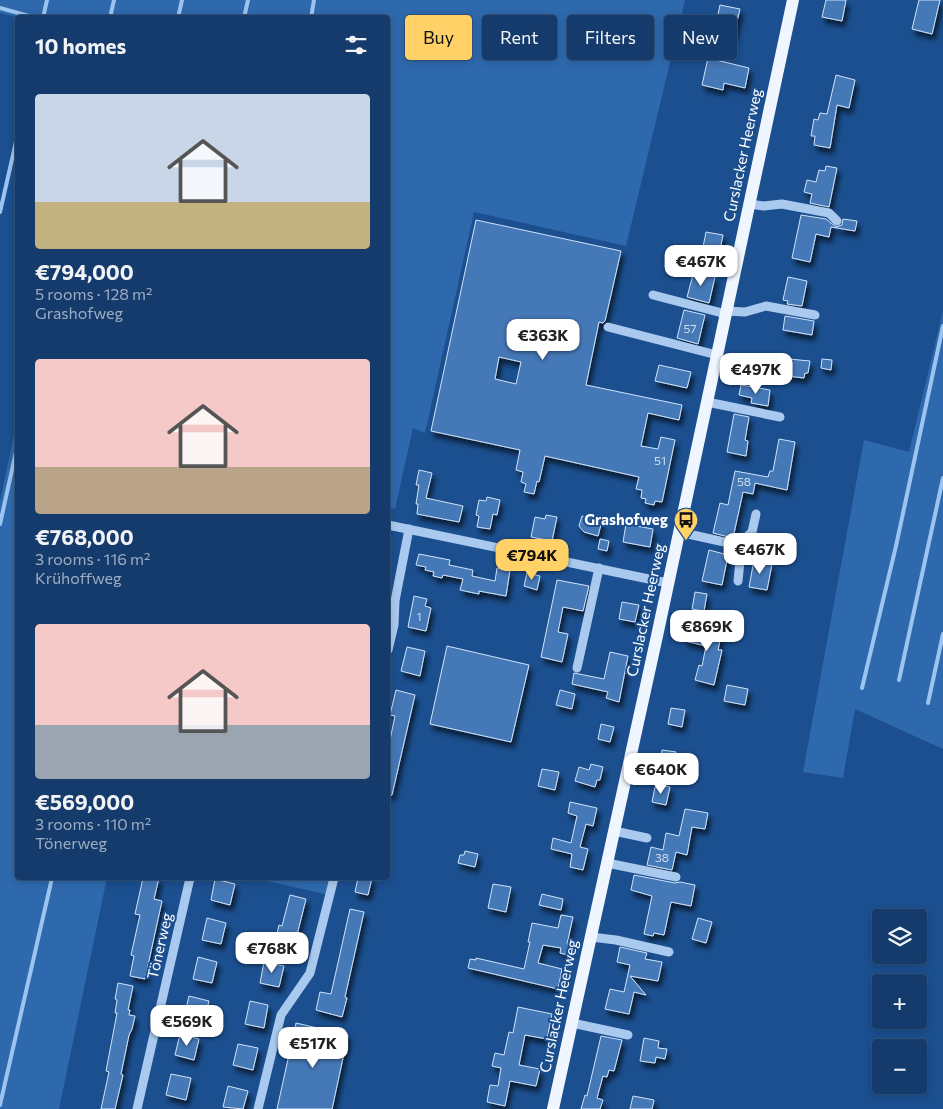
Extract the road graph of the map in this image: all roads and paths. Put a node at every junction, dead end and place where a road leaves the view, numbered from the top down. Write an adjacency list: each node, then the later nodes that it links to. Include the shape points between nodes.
1 (793, 0): 2 (main road, Curslacker Heerweg)
2 (749, 204): 3 (street, via 782,204 829,213); 5 (main road, Curslacker Heerweg)
3 (837, 221)
4 (653, 295): 5 (street)
5 (726, 312): 6 (street, via 745,312 766,306); 8 (main road, Curslacker Heerweg)
6 (815, 315)
7 (608, 327): 8 (street)
8 (717, 355): 9 (main road, Curslacker Heerweg)
9 (707, 402): 10 (street); 14 (main road, Curslacker Heerweg)
10 (780, 418)
11 (756, 514): 15 (street, via 752,532)
12 (390, 525): 13 (street)
13 (409, 529): 16 (street); 19 (street, via 394,601)
14 (679, 532): 15 (street); 18 (main road, Curslacker Heerweg)
15 (738, 545): 17 (street)
16 (599, 568): 18 (street); 20 (street)
17 (738, 581)
18 (668, 583): 21 (main road, Curslacker Heerweg)
19 (390, 642)
20 (577, 668)
21 (614, 830): 22 (street); 23 (main road, Curslacker Heerweg)
22 (647, 838)
23 (607, 863): 24 (street); 27 (main road, Curslacker Heerweg)
24 (676, 877)
25 (190, 880): 31 (street, Tönerweg)
26 (333, 880): 32 (street, via 310,972 281,1015)
27 (591, 937): 28 (street); 29 (main road, Curslacker Heerweg)
28 (669, 952)
29 (572, 1022): 30 (street); 33 (main road, Curslacker Heerweg)
30 (628, 1035)
31 (137, 1109)
32 (258, 1109)
33 (553, 1109)

